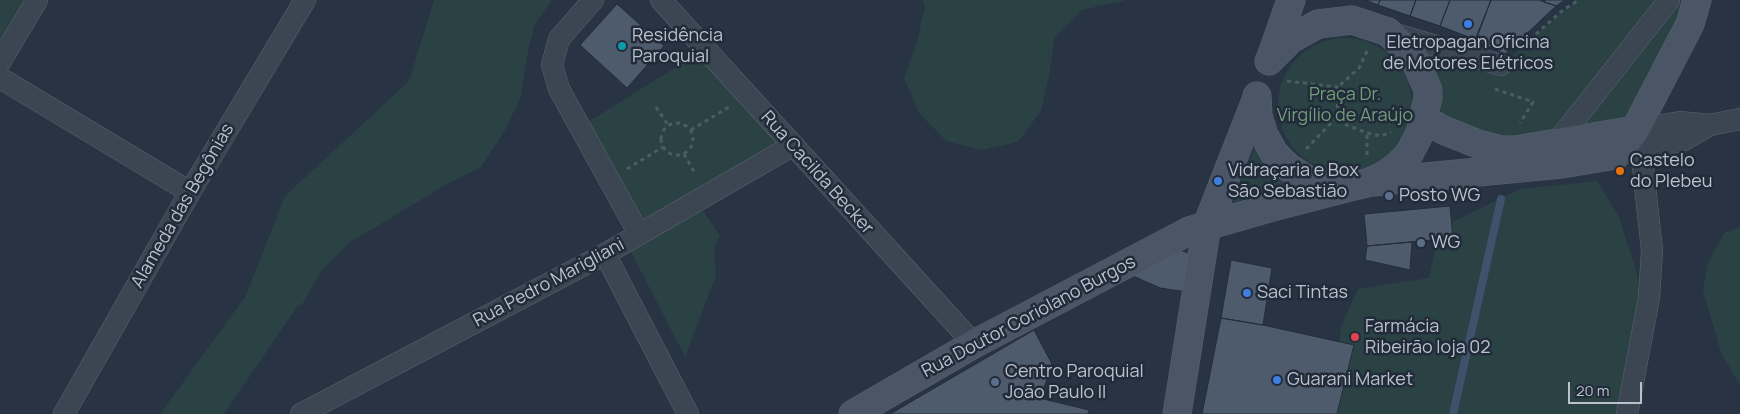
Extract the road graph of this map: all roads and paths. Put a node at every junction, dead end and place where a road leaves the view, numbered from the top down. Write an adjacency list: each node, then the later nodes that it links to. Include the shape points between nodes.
1 (37, 0): 10 (street)
2 (305, 0): 31 (street, Alameda das Begônias)
3 (593, 0): 29 (street, via 559,39 552,65 559,89)
4 (661, 0): 15 (street, Rua Cacilda Becker)
5 (1291, 0): 13 (street)
6 (1580, 0): 11 (path, via 1563,10)
7 (1669, 0): 23 (street)
8 (1697, 0): 24 (street, via 1690,24)
9 (1384, 30): 11 (street); 13 (street, via 1352,20 1318,24 1291,39); 14 (path, via 1358,68); 18 (street, via 1413,56 1428,90)
10 (0, 62)
11 (1501, 65): 27 (path, via 1494,89 1532,102)
12 (0, 78): 31 (street)
13 (1263, 78): 14 (path); 28 (street, via 1258,116 1274,153); 32 (street)
14 (1338, 87): 17 (path)
15 (747, 96): 21 (path); 25 (street, Rua Cacilda Becker)
16 (656, 107): 20 (path)
17 (1337, 117): 22 (path, via 1344,124); 28 (path)
18 (1424, 119): 27 (street, via 1478,144); 30 (street, via 1409,154 1383,176)
19 (1740, 119): 24 (street, via 1710,126 1680,122)
20 (668, 125): 21 (path, via 676,122); 26 (path, via 661,135)
21 (691, 130): 26 (path, via 693,144 684,154 668,153)
22 (1367, 133)
23 (1557, 142): 24 (street); 27 (street)
24 (1631, 145): 30 (street, via 1562,164); 41 (street, via 1652,250 1649,298)
25 (792, 146): 33 (street, Rua Pedro Marigliani); 35 (street, Rua Cacilda Becker)
26 (663, 147): 29 (path)
27 (1502, 150)
28 (1288, 168): 30 (street, via 1308,180 1331,186)
29 (609, 180): 33 (street)
30 (1361, 184): 32 (street, Rua Doutor Coriolano Burgos)
31 (190, 192): 36 (street, Alameda das Begônias)
32 (1207, 225): 35 (street, Rua Doutor Coriolano Burgos, via 1181,235); 40 (street)
33 (639, 234): 34 (street, Rua Pedro Marigliani)
34 (605, 254): 37 (street, Rua Pedro Marigliani); 38 (street)
35 (974, 344): 39 (street, Rua Doutor Coriolano Burgos)
36 (64, 414)
37 (301, 414)
38 (688, 414)
39 (853, 414)
40 (1178, 414)
41 (1627, 414)

